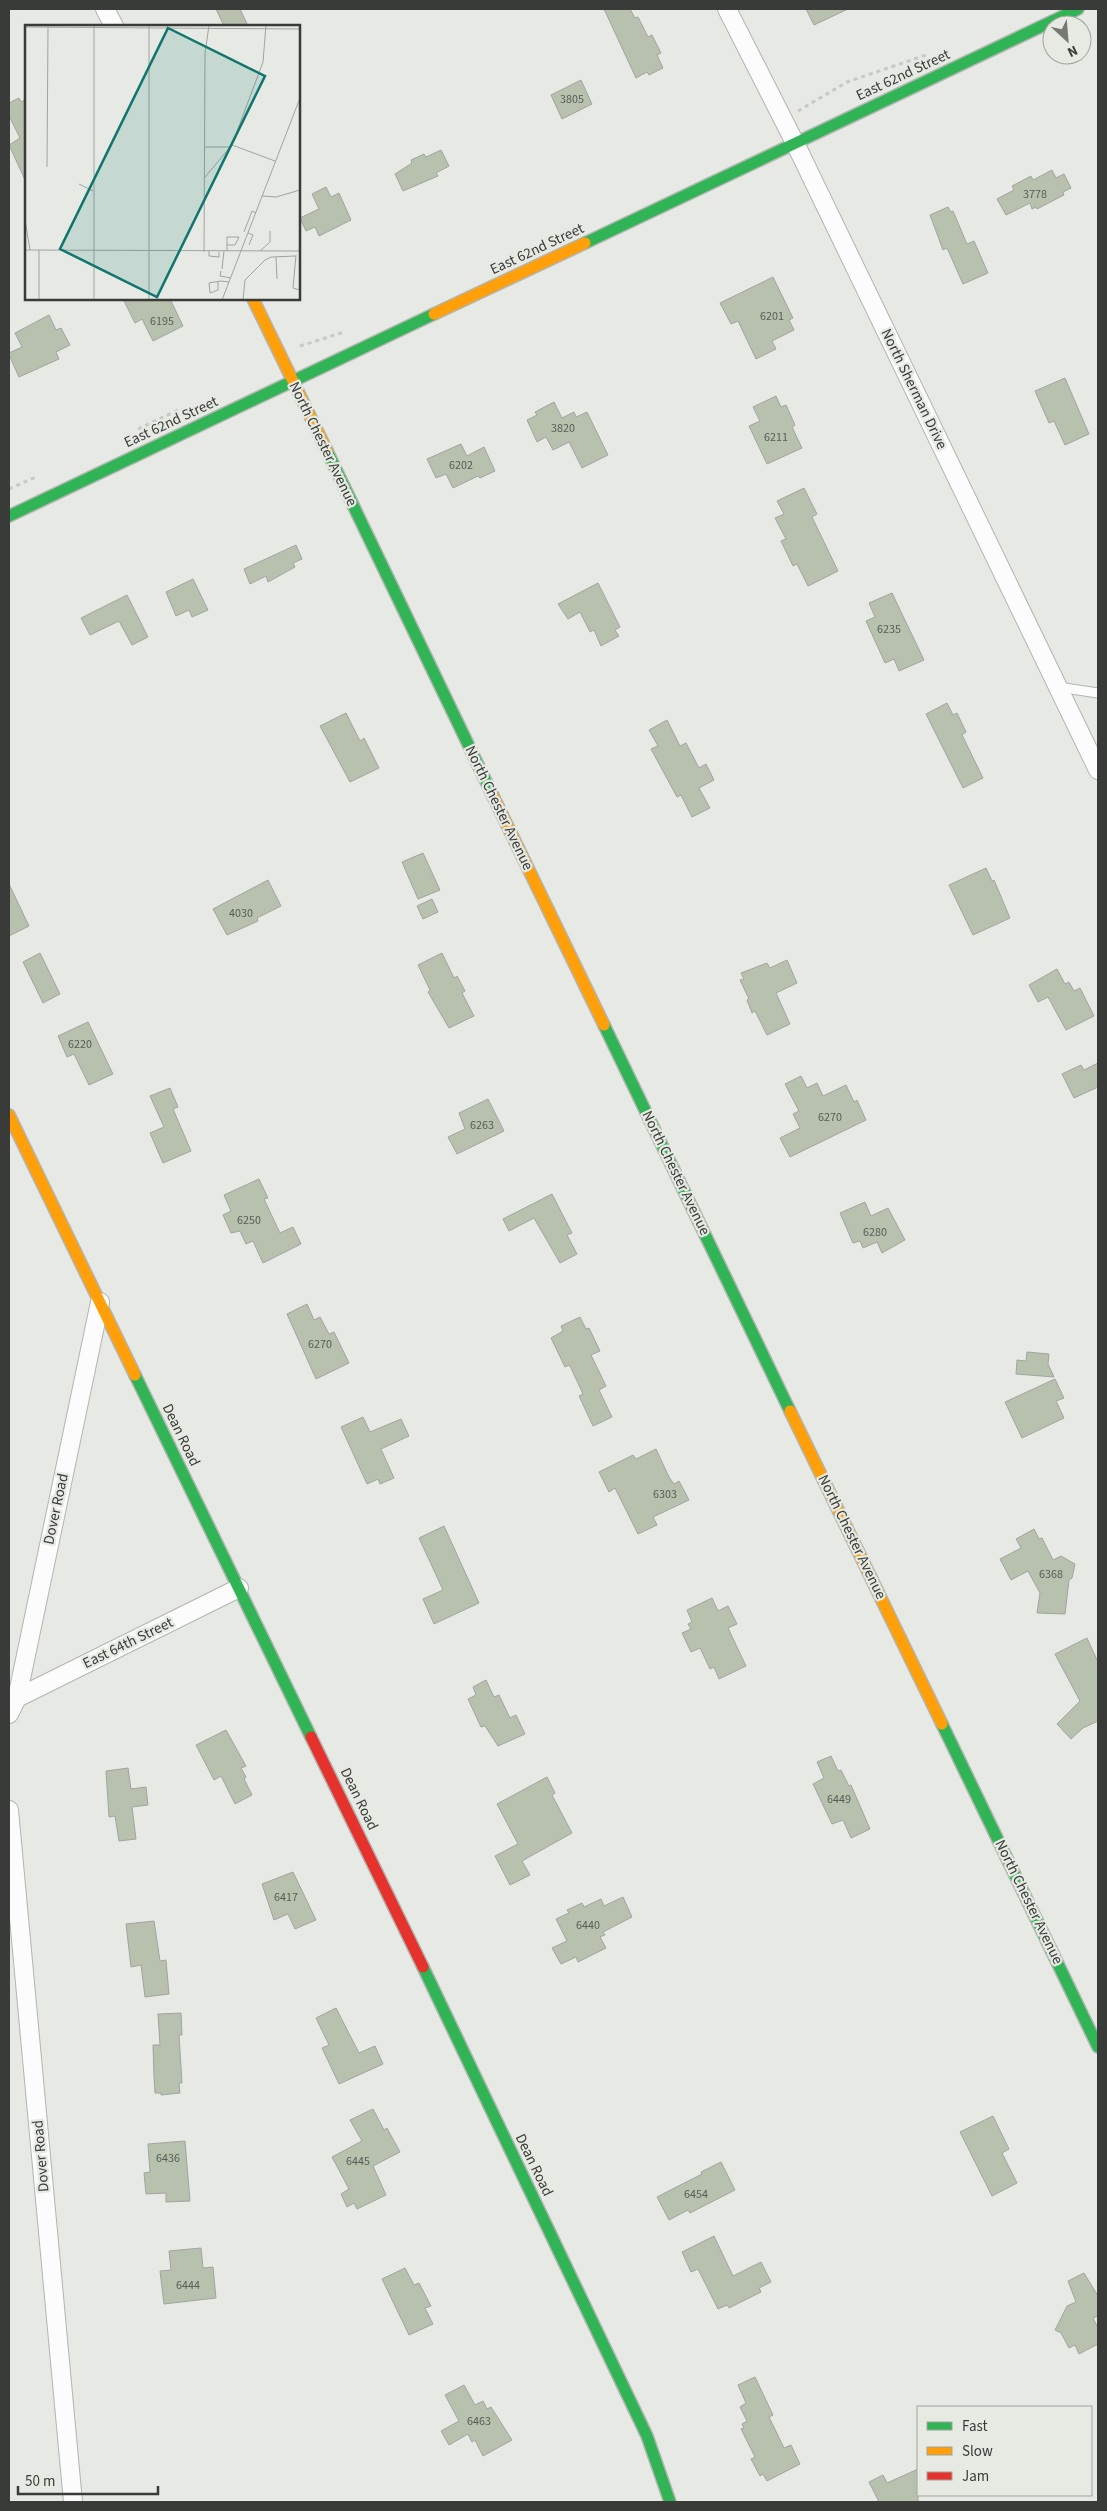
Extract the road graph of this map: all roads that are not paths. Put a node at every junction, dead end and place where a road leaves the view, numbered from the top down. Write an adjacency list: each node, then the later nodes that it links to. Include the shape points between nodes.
1 (105, 9): 4 (street)
2 (727, 9): 5 (street, North Sherman Drive)
3 (1078, 9): 5 (street, East 62nd Street)
4 (113, 25)
5 (795, 144): 7 (street, East 62nd Street); 9 (street, North Sherman Drive)
6 (252, 300): 7 (street, North Chester Avenue)
7 (292, 381): 8 (street, East 62nd Street); 17 (street, North Chester Avenue)
8 (9, 516)
9 (1058, 687): 10 (lane); 11 (street, North Sherman Drive)
10 (1098, 693)
11 (1098, 770)
12 (9, 1115): 13 (street, Dean Road)
13 (100, 1302): 14 (street, Dean Road); 15 (street, Dover Road)
14 (239, 1588): 15 (street, East 64th Street); 19 (street, Dean Road, via 647,2436)
15 (13, 1706)
16 (9, 1810): 18 (street, Dover Road)
17 (1098, 2047)
18 (73, 2502)
19 (670, 2502)

